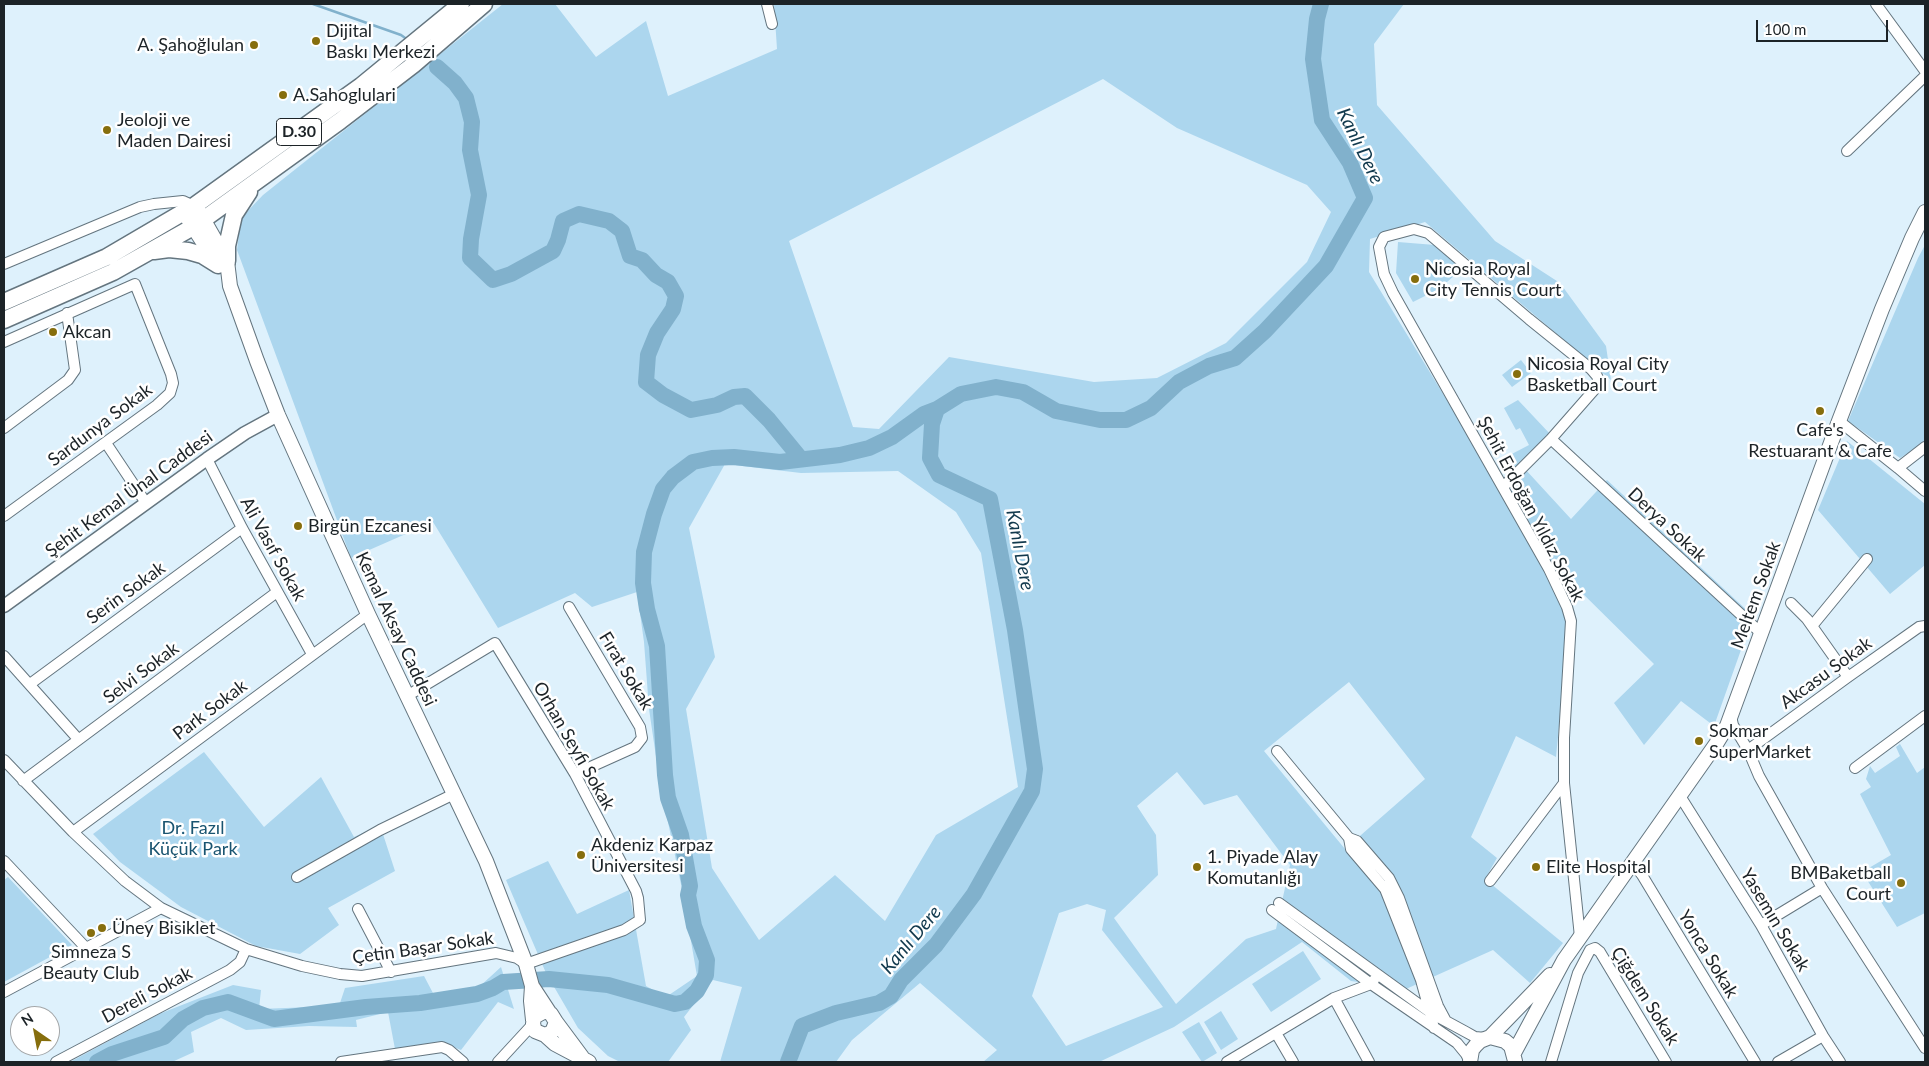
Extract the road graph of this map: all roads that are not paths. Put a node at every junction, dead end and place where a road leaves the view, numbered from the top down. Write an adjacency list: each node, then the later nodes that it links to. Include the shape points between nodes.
1 (461, 4): 6 (highway, D.30)
2 (484, 4): 6 (highway, D.30)
3 (767, 4): 5 (street)
4 (1876, 4): 7 (street)
5 (772, 24)
6 (430, 40): 10 (highway, D.30, via 413,65); 11 (highway, D.30, via 400,54 353,92)
7 (1925, 71)
8 (1925, 76): 9 (street)
9 (1847, 151)
10 (260, 180): 13 (highway, D.30); 15 (highway, via 234,215)
11 (189, 209): 13 (main road, Kemal Aksay Caddesi); 16 (street, via 183,202 140,207); 17 (highway, D.30, via 107,257)
12 (1925, 212): 22 (main road, Meltem Sokak, via 1882,309)
13 (198, 223): 14 (highway, D.30); 15 (main road, Kemal Aksay Caddesi)
14 (152, 251): 15 (highway, via 188,251); 19 (highway, D.30, via 113,272)
15 (223, 263): 21 (main road, Kemal Aksay Caddesi)
16 (4, 264)
17 (4, 302)
18 (67, 313): 20 (street); 23 (street, via 75,370 68,380); 25 (street, Sardunya Sokak, via 135,284 171,374 170,393)
19 (4, 320)
20 (4, 342)
21 (278, 415): 27 (street, Şehit Kemal Ünal Caddesi); 39 (main road, Kemal Aksay Caddesi)
22 (1839, 422): 28 (street); 42 (main road, Meltem Sokak)
23 (4, 428)
24 (1550, 439): 29 (street); 29 (street, Şehit Erdoğan Yıldız Sokak, via 1599,382 1591,369 1428,233 1414,229 1384,237 1379,247 1384,274); 42 (street, Derya Sokak)
25 (106, 443): 31 (street); 32 (street, Sardunya Sokak)
26 (1925, 447): 28 (street)
27 (206, 459): 31 (street, Şehit Kemal Ünal Caddesi); 33 (street, Ali Vasıf Sokak)
28 (1898, 468): 30 (street)
29 (1502, 487): 58 (street, Şehit Erdoğan Yıldız Sokak, via 1549,569 1571,621)
30 (1925, 491)
31 (146, 503): 37 (street, Şehit Kemal Ünal Caddesi)
32 (4, 516)
33 (242, 528): 35 (street, Ali Vasıf Sokak); 46 (street, Serin Sokak)
34 (1867, 559): 40 (street)
35 (278, 592): 43 (street, Ali Vasıf Sokak); 50 (street, Selvi Sokak)
36 (1790, 603): 40 (street)
37 (4, 606)
38 (569, 607): 56 (street, Fırat Sokak, via 640,728 642,738 635,747)
39 (368, 614): 43 (street, Park Sokak); 47 (main road, Kemal Aksay Caddesi)
40 (1812, 626): 45 (street)
41 (1925, 626): 45 (street, Akcasu Sokak)
42 (1762, 634): 48 (main road, Meltem Sokak)
43 (312, 654): 61 (street, Park Sokak)
44 (4, 656): 46 (street)
45 (1848, 677): 52 (street, Akcasu Sokak)
46 (30, 684): 50 (street)
47 (407, 696): 56 (street, Orhan Seyfi Sokak, via 495,643); 59 (main road, Kemal Aksay Caddesi)
48 (1731, 716): 51 (main road, Meltem Sokak); 52 (street)
49 (1925, 716): 55 (street)
50 (78, 740): 57 (street, Selvi Sokak)
51 (1716, 744): 52 (street, via 1735,739); 60 (main road, Meltem Sokak)
52 (1746, 746): 67 (street)
53 (1277, 751): 62 (street)
54 (4, 760): 57 (street, Çetin Başar Sokak)
55 (1855, 768)
56 (575, 774): 75 (street, Orhan Seyfi Sokak, via 636,891 640,920 624,930)
57 (23, 781): 61 (street, Çetin Başar Sokak)
58 (1564, 783): 66 (street); 71 (street, Şehit Erdoğan Yıldız Sokak)
59 (454, 794): 65 (street, via 380,830); 75 (main road, Kemal Aksay Caddesi, via 486,861)
60 (1680, 796): 63 (main road, Meltem Sokak); 70 (street, Yasemın Sokak)
61 (73, 832): 68 (street, Çetin Başar Sokak, via 125,881)
62 (1349, 838): 82 (street, via 1351,849 1374,874 1390,899); 84 (street, via 1357,841 1389,878)
63 (1633, 863): 71 (main road, Meltem Sokak); 104 (street, Yonca Sokak)
64 (5, 865): 72 (street)
65 (297, 877)
66 (1490, 881)
67 (1822, 888): 70 (street); 90 (street)
68 (161, 908): 72 (street); 73 (street, Çetin Başar Sokak)
69 (358, 909): 76 (street)
70 (1761, 925): 88 (street, Yasemın Sokak)
71 (1580, 937): 74 (main road, Meltem Sokak)
72 (87, 949): 80 (street)
73 (246, 949): 76 (street, Çetin Başar Sokak, via 340,974 362,976); 94 (street, Dereli Sokak, via 240,962 230,970)
74 (1564, 960): 89 (main road, Meltem Sokak); 91 (main road, Meltem Sokak)
75 (526, 964): 76 (street, Çetin Başar Sokak, via 518,958 496,953); 79 (main road, Kemal Aksay Caddesi)
76 (392, 972)
77 (1378, 976): 78 (street); 78 (street, via 1276,907); 82 (street)
78 (1371, 984): 81 (street); 85 (street)
79 (532, 986): 83 (main road, Kemal Aksay Caddesi); 86 (main road, Kemal Aksay Caddesi, via 531,1001)
80 (4, 992)
81 (1334, 998): 87 (street); 100 (street)
82 (1431, 1012): 84 (street); 85 (street)
83 (552, 1017): 86 (main road, via 552,1032); 86 (main road, via 541,1012 534,1017); 92 (main road, Kemal Aksay Caddesi)
84 (1446, 1022): 89 (street, via 1475,1036)
85 (1434, 1028): 101 (street, via 1457,1043)
86 (538, 1029): 92 (main road, via 555,1044); 97 (street)
87 (1276, 1033): 98 (street); 99 (street)
88 (1823, 1036): 105 (street); 106 (street, Yasemın Sokak)
89 (1488, 1038): 91 (main road, via 1505,1041 1511,1046); 101 (main road, Meltem Sokak, via 1472,1050)
90 (1923, 1041)
91 (1514, 1058)
92 (586, 1060)
93 (364, 1061): 95 (street); 96 (street, via 442,1047)
94 (56, 1062)
95 (341, 1062)
96 (463, 1062)
97 (498, 1062)
98 (1227, 1062)
99 (1293, 1062)
100 (1370, 1062)
101 (1470, 1062)
102 (1551, 1062): 103 (street, Çiğdem Sokak, via 1578,973 1590,950 1595,948)
103 (1666, 1062)
104 (1755, 1062)
105 (1778, 1062)
106 (1840, 1062)

